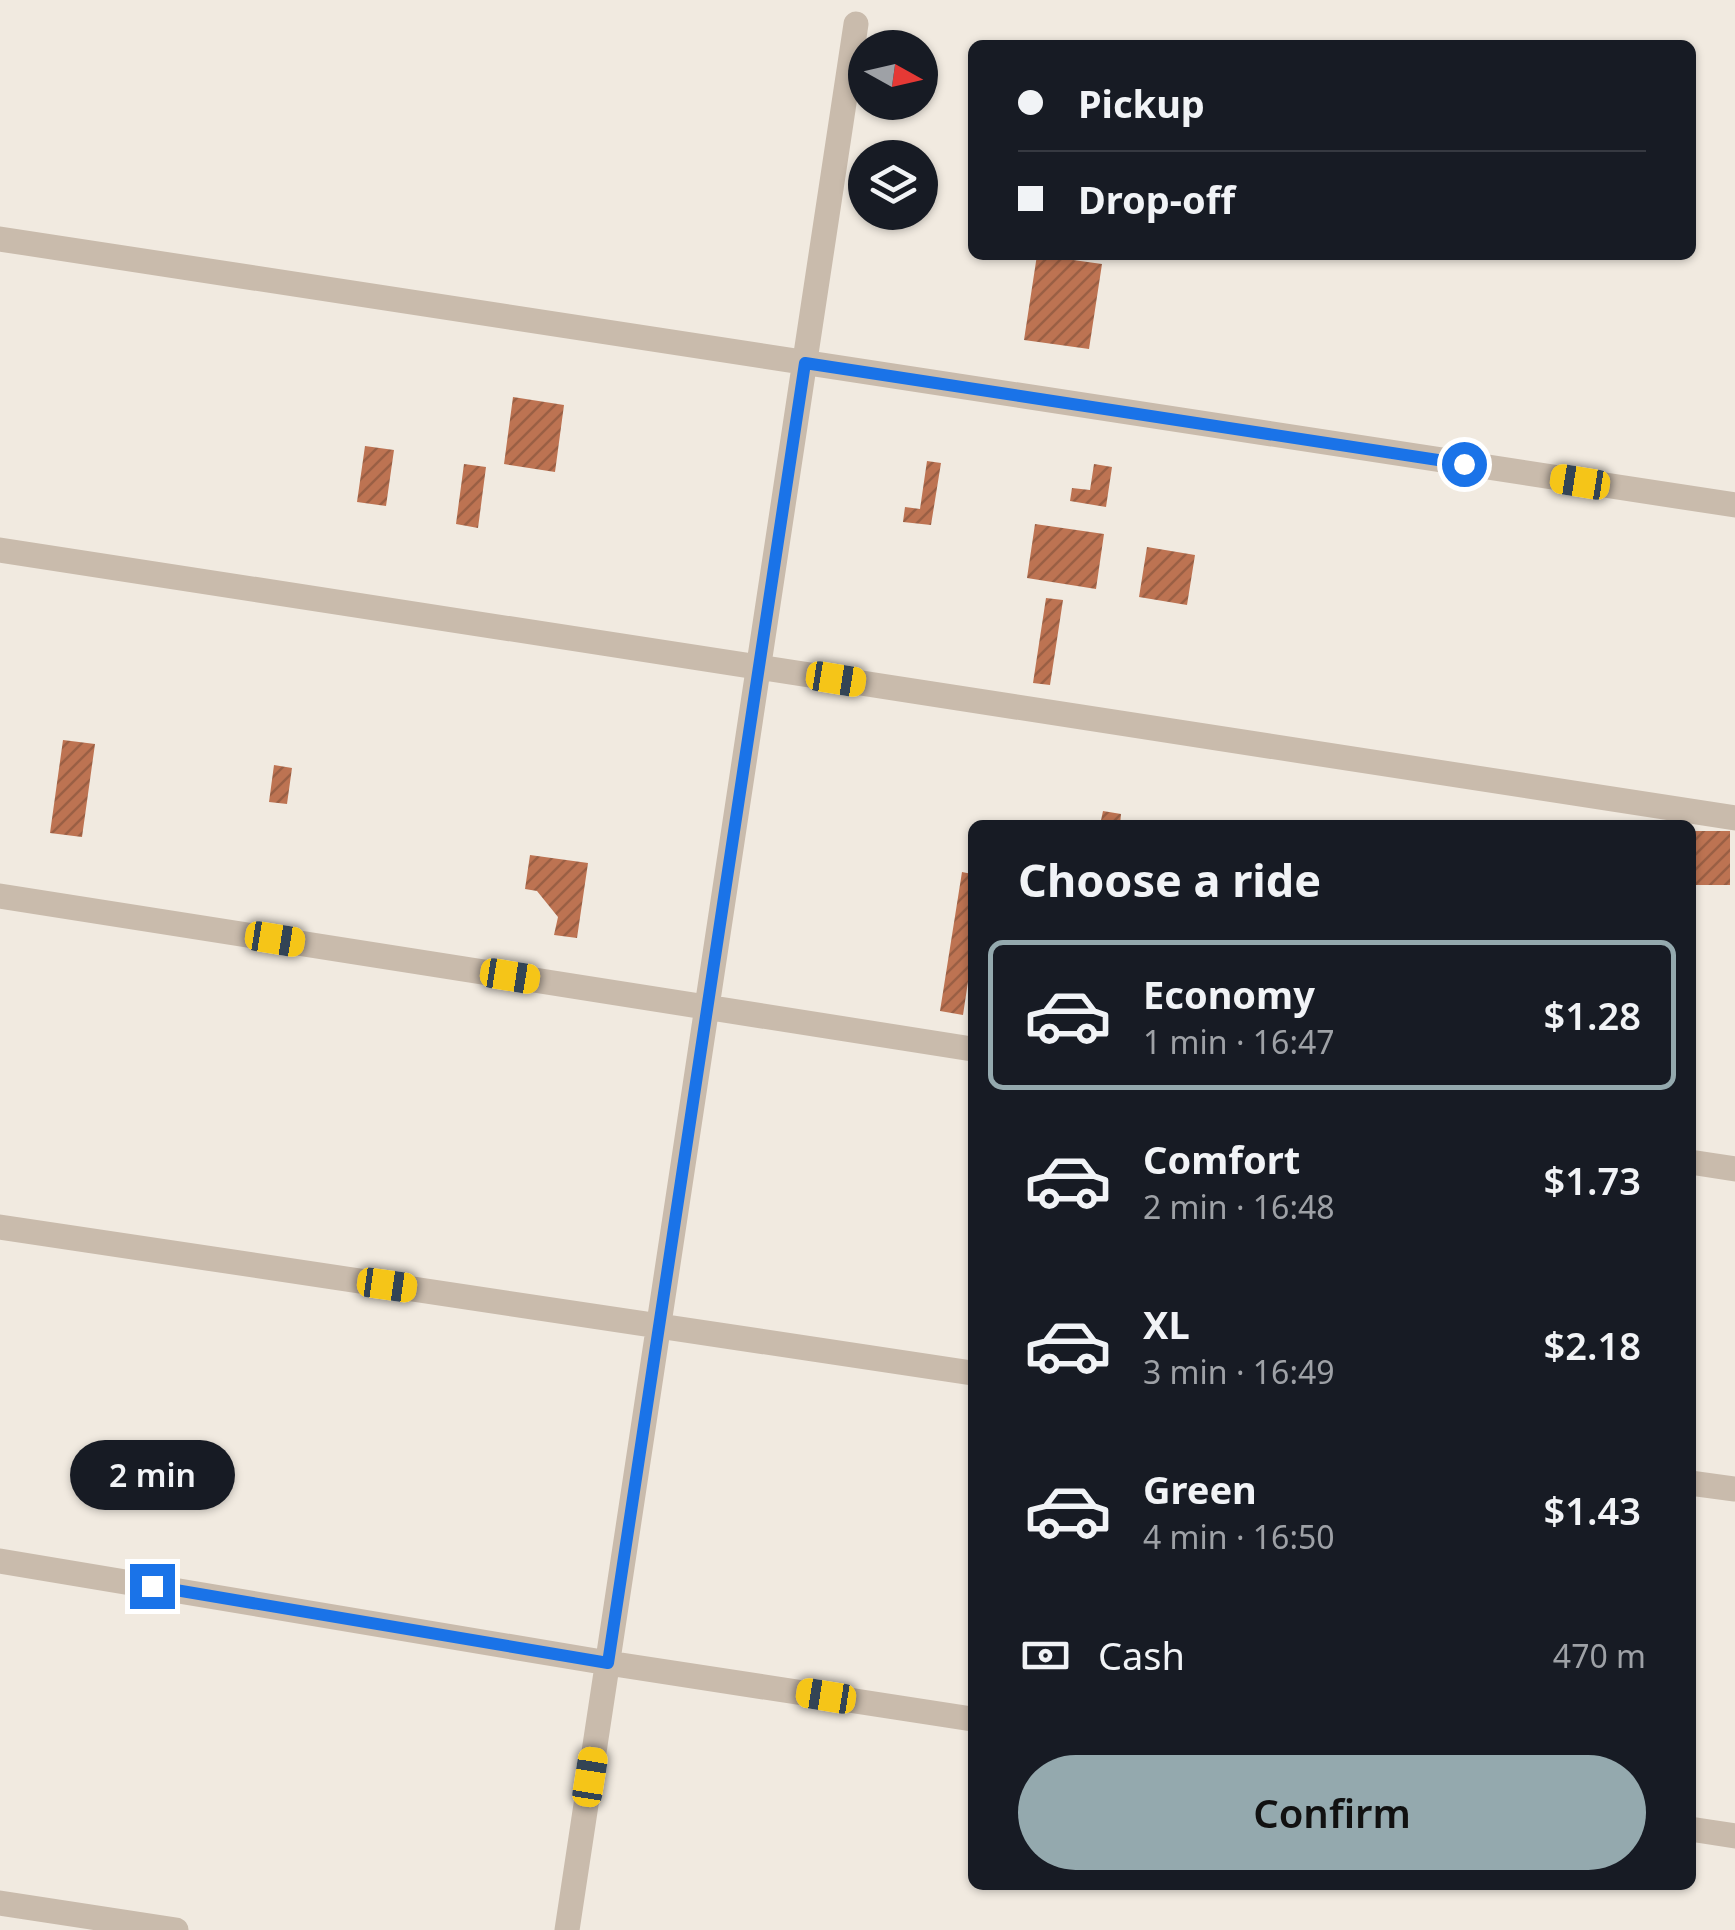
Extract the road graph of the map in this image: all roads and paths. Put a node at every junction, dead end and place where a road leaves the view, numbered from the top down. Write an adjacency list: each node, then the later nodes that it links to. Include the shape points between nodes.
1 (856, 24): 3 (street)
2 (0, 239): 3 (street)
3 (805, 363): 4 (street); 6 (street)
4 (1735, 505)
5 (0, 550): 6 (street)
6 (758, 667): 7 (street); 9 (street)
7 (1735, 818)
8 (0, 896): 9 (street)
9 (706, 1007): 10 (street); 14 (street)
10 (968, 1048)
11 (1696, 1163): 12 (street)
12 (1735, 1169)
13 (0, 1227): 14 (street)
14 (658, 1326): 15 (street); 19 (street)
15 (968, 1372)
16 (1696, 1483): 17 (street)
17 (1735, 1490)
18 (0, 1561): 19 (street)
19 (608, 1663): 20 (street); 25 (street)
20 (968, 1717)
21 (1696, 1830): 22 (street)
22 (1735, 1836)
23 (0, 1903): 24 (street)
24 (176, 1930)
25 (567, 1930)

